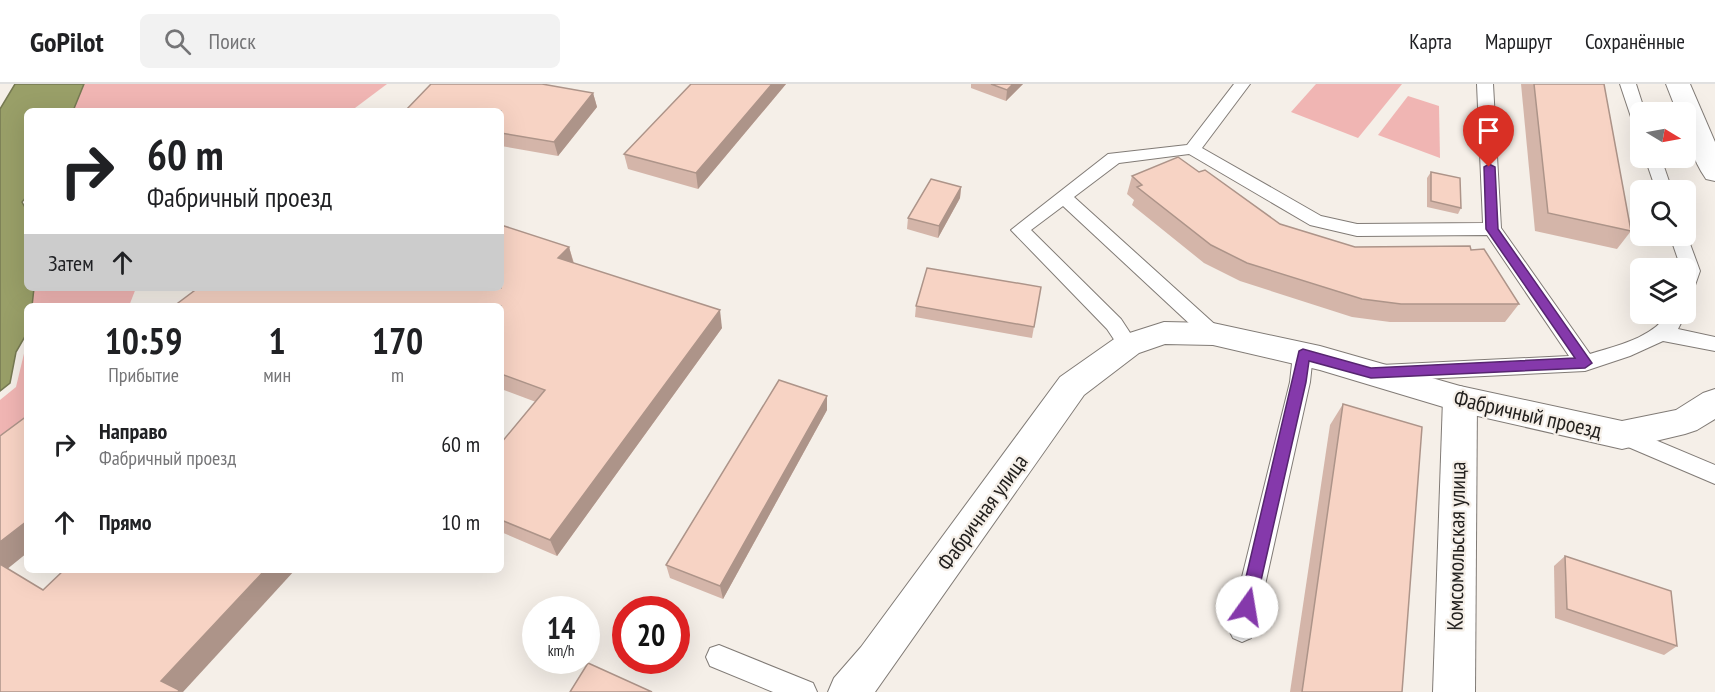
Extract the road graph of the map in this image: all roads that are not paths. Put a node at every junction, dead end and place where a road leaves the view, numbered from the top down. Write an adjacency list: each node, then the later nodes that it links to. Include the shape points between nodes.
1 (1242, 84): 6 (lane)
2 (1485, 84): 9 (lane)
3 (1628, 84): 5 (lane)
4 (1678, 84): 7 (street)
5 (1634, 102)
6 (1192, 149): 8 (lane, via 1114,158); 9 (lane, via 1316,221 1357,230)
7 (1715, 173)
8 (1064, 197): 12 (lane); 13 (lane, via 1020,230 1114,324)
9 (1492, 229): 16 (lane)
10 (1670, 324): 11 (lane)
11 (1658, 333): 14 (lane); 16 (lane, via 1642,345)
12 (1213, 334): 13 (street, Фабричный проезд, via 1164,333); 15 (street, Фабричный проезд)
13 (1128, 345): 25 (street, Фабричная улица, via 1072,386)
14 (1715, 345)
15 (1303, 354): 17 (street, Фабричный проезд); 22 (lane, via 1300,382)
16 (1585, 363): 17 (lane)
17 (1371, 373): 18 (street, Фабричный проезд)
18 (1460, 399): 20 (street, Фабричный проезд); 26 (street, Комсомольская улица)
19 (1715, 402): 20 (street, Фабричный проезд, via 1684,421)
20 (1622, 435): 21 (lane)
21 (1715, 475)
22 (1242, 630)
23 (719, 657): 24 (lane)
24 (804, 692)
25 (849, 692)
26 (1454, 692)

